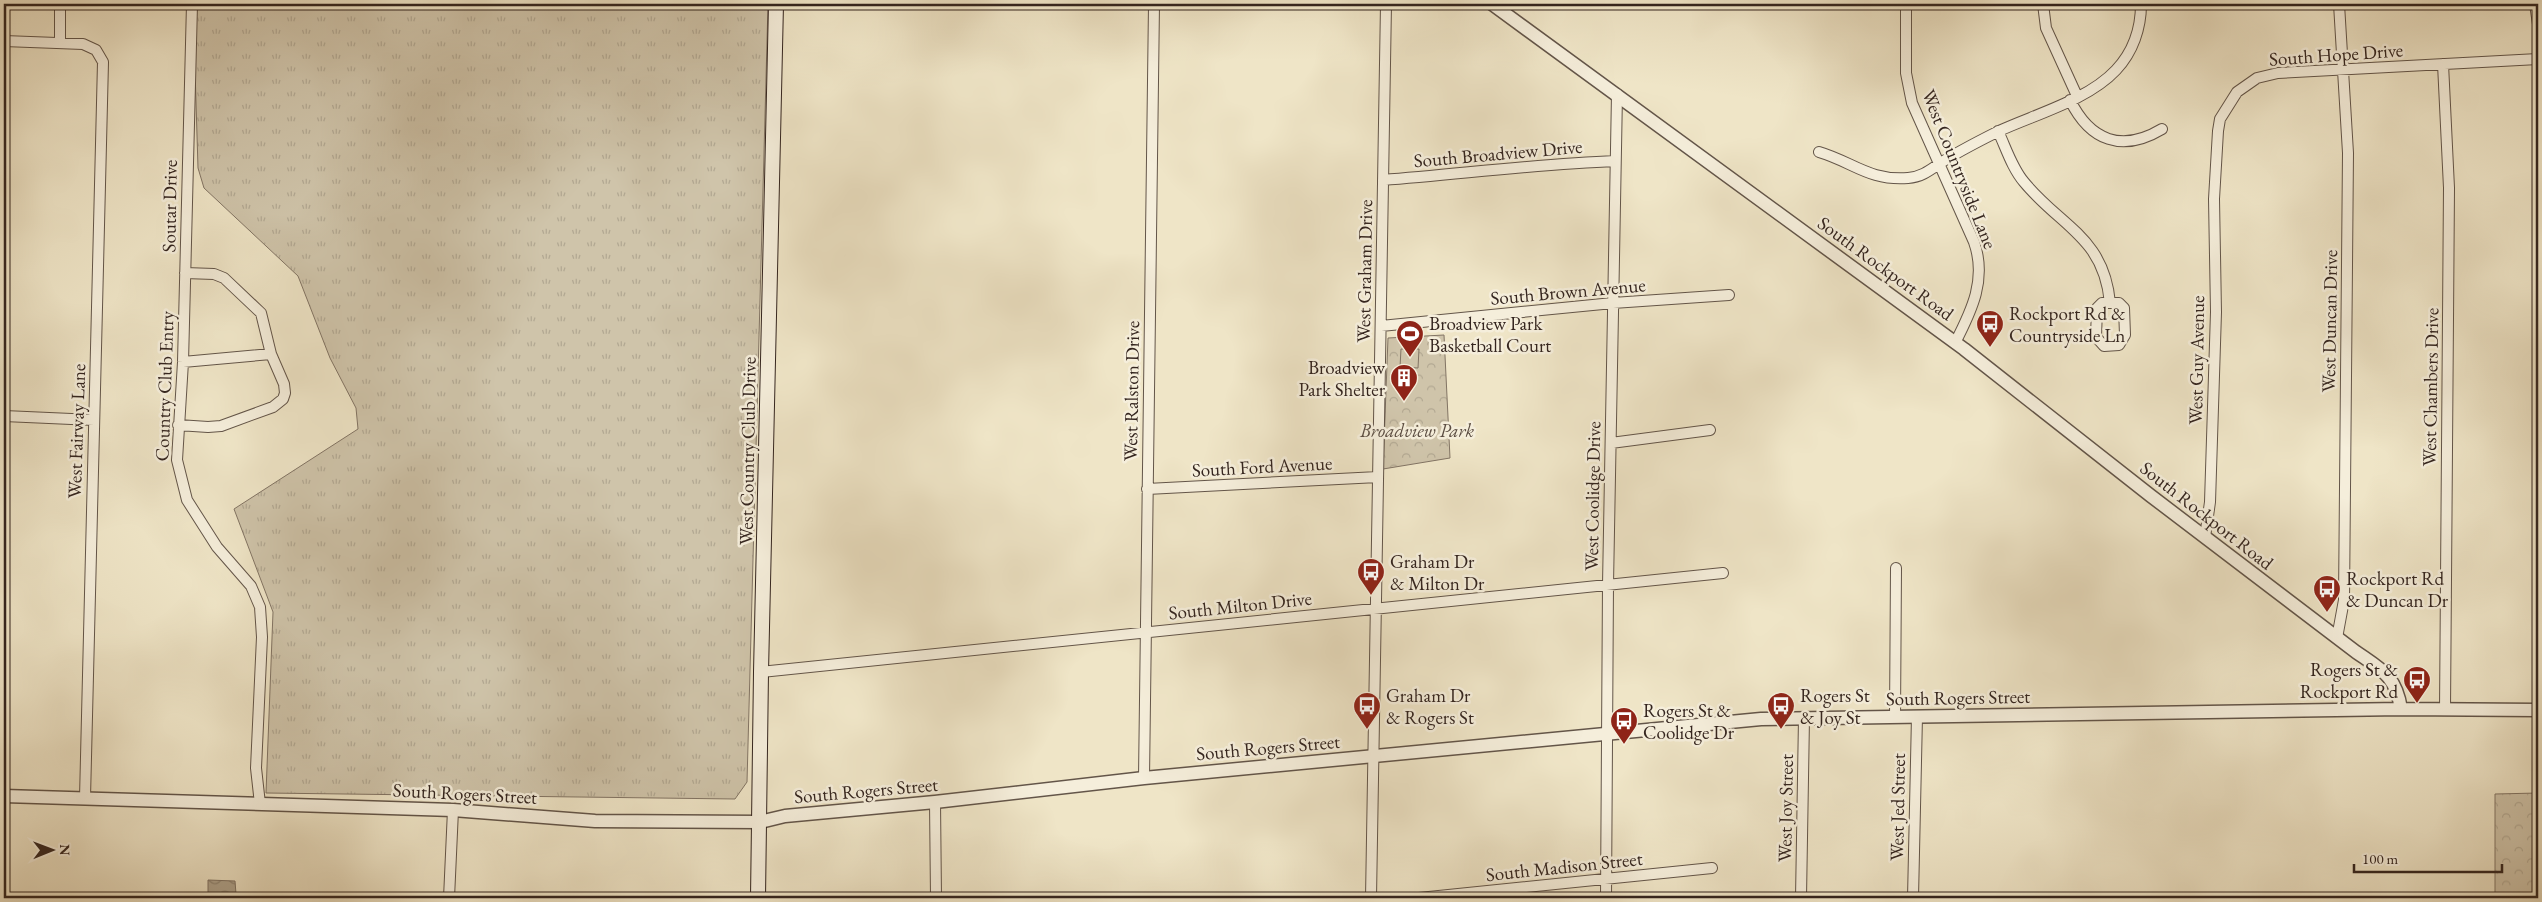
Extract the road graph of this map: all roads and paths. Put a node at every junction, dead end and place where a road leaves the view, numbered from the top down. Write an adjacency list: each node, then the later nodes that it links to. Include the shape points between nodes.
1 (60, 4): 14 (street)
2 (192, 4): 27 (street, Soutar Drive)
3 (776, 4): 49 (main road, West Country Club Drive)
4 (1154, 4): 41 (street, West Ralston Drive)
5 (1386, 4): 25 (street, West Graham Drive)
6 (1492, 4): 18 (street, South Rockport Road)
7 (1906, 4): 24 (street, West Countryside Lane, via 1908,89 1916,117)
8 (2043, 4): 19 (street, via 2048,33)
9 (2141, 4): 19 (street, via 2137,34 2122,62 2106,79)
10 (2339, 4): 17 (street, West Duncan Drive)
11 (2536, 4): 12 (street)
12 (2538, 24)
13 (4, 41): 14 (street)
14 (60, 43): 36 (street, West Fairway Lane, via 92,47 102,57 103,65)
15 (2538, 59): 16 (street, South Hope Drive)
16 (2443, 64): 17 (street, South Hope Drive); 51 (street, West Chambers Drive, via 2449,198)
17 (2343, 70): 26 (street, South Hope Drive, via 2278,73 2257,78 2237,92 2220,119); 48 (street, West Duncan Drive, via 2348,192 2344,600)
18 (1617, 94): 23 (street, West Coolidge Drive); 32 (street, South Rockport Road)
19 (2074, 98): 20 (street, via 2077,115 2087,126 2109,139 2139,140); 21 (street)
20 (2162, 129)
21 (1998, 131): 24 (street); 30 (street, via 2022,180 2095,253 2108,284)
22 (1819, 152): 24 (street, via 1860,171 1889,179 1920,176)
23 (1615, 161): 25 (street, South Broadview Drive, via 1544,164 1481,173); 29 (street, West Coolidge Drive)
24 (1939, 164): 32 (street, West Countryside Lane, via 1979,258 1976,298)
25 (1383, 180): 31 (street, West Graham Drive)
26 (2215, 183): 42 (street, West Guy Avenue, via 2216,322)
27 (185, 273): 33 (street, Soutar Drive, via 214,274 224,278 263,316); 34 (street, Country Club Entry)
28 (1729, 295): 29 (street, South Brown Avenue)
29 (1613, 303): 31 (street, South Brown Avenue); 39 (street, West Coolidge Drive)
30 (2110, 303): 30 (street, via 2099,305 2096,312 2096,337 2104,346 2119,345 2126,335 2124,308)
31 (1381, 326): 40 (street, West Graham Drive)
32 (1956, 343): 42 (street, South Rockport Road)
33 (271, 354): 34 (street); 37 (street, Soutar Drive, via 285,393 273,407 215,427)
34 (183, 362): 37 (street, Country Club Entry)
35 (4, 416): 36 (street)
36 (94, 420): 60 (street, West Fairway Lane)
37 (178, 425): 62 (street, Country Club Entry, via 178,469 187,500 218,547 251,586 260,607 262,637 256,768)
38 (1710, 430): 39 (street)
39 (1611, 443): 45 (street, West Coolidge Drive)
40 (1378, 477): 41 (street, South Ford Avenue); 46 (street, West Graham Drive)
41 (1147, 489): 47 (street, West Ralston Drive)
42 (2206, 537): 48 (street, South Rockport Road)
43 (1896, 568): 54 (street)
44 (1723, 573): 45 (street, South Milton Drive)
45 (1608, 585): 46 (street, South Milton Drive); 56 (street, West Coolidge Drive)
46 (1376, 608): 47 (street, South Milton Drive); 57 (street, West Graham Drive)
47 (1145, 632): 49 (street, South Milton Drive); 58 (street, West Ralston Drive)
48 (2337, 638): 50 (street, South Rockport Road, via 2390,677 2399,692)
49 (761, 672): 64 (main road, West Country Club Drive)
50 (2401, 710): 51 (street, South Rogers Street); 53 (street, South Rogers Street)
51 (2445, 710): 52 (street, South Rogers Street)
52 (2538, 710)
53 (1917, 716): 54 (street, South Rogers Street); 74 (street, West Jed Street)
54 (1894, 717): 55 (street, South Rogers Street)
55 (1804, 718): 56 (street, South Rogers Street); 73 (street, West Joy Street)
56 (1607, 733): 57 (street, South Rogers Street); 66 (street, West Coolidge Drive)
57 (1373, 756): 58 (street, South Rogers Street); 70 (street, West Graham Drive)
58 (1144, 778): 61 (street, South Rogers Street)
59 (4, 796): 60 (street, South Rogers Street)
60 (85, 798): 62 (street, South Rogers Street)
61 (935, 802): 64 (street, South Rogers Street, via 785,816); 69 (street)
62 (260, 804): 63 (street, South Rogers Street)
63 (453, 810): 64 (street, South Rogers Street, via 595,820); 67 (street)
64 (760, 822): 68 (main road, West Country Club Drive)
65 (1712, 868): 66 (street, South Madison Street)
66 (1606, 879): 71 (street, South Madison Street); 72 (street, West Coolidge Drive)
67 (449, 898)
68 (758, 898)
69 (936, 898)
70 (1371, 898)
71 (1419, 898)
72 (1606, 898)
73 (1801, 898)
74 (1913, 898)

